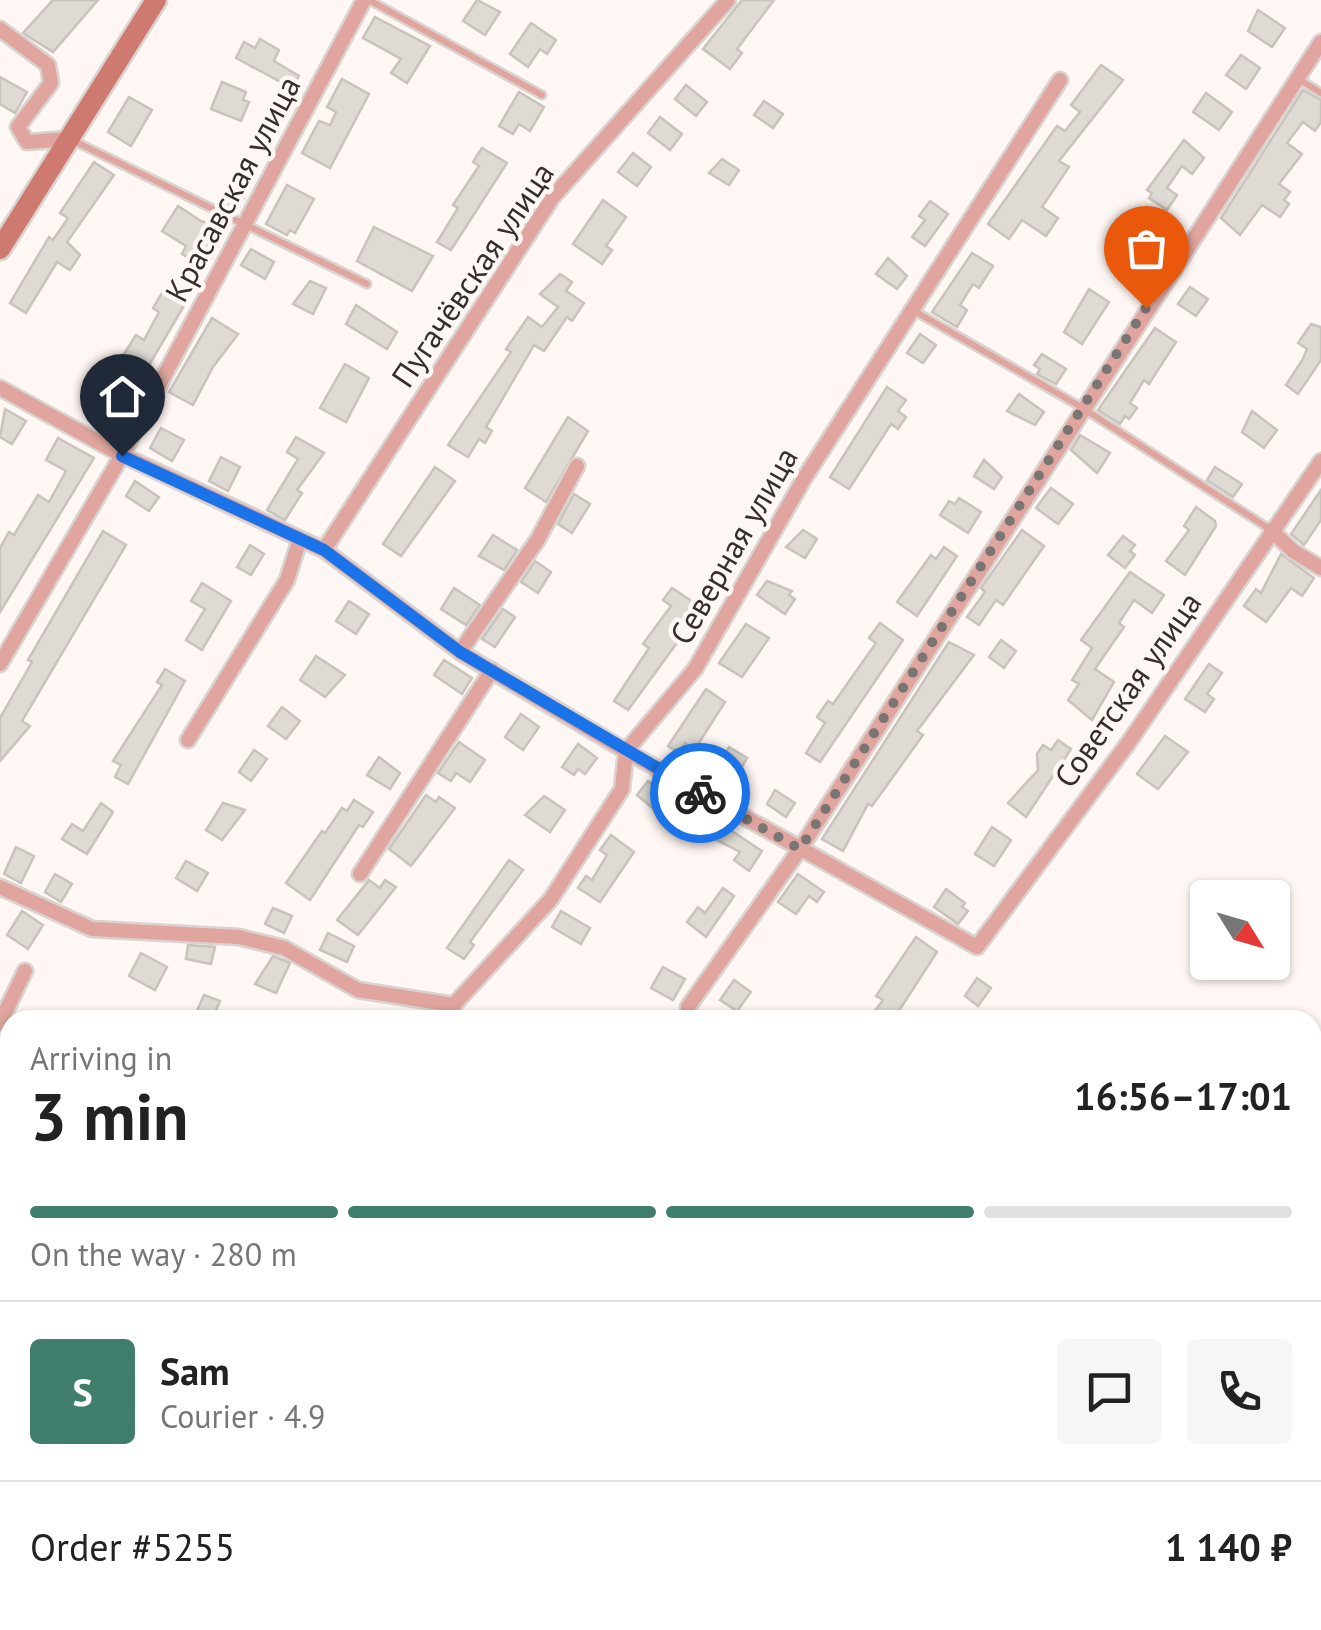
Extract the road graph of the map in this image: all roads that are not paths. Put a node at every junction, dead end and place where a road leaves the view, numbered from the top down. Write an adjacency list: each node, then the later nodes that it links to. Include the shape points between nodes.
1 (156, 0): 10 (main road)
2 (367, 0): 9 (lane); 11 (street, Красавская улица)
3 (728, 0): 22 (street, Пугачёвская улица, via 552,198)
4 (0, 29): 10 (street, via 48,65 51,83 18,128 27,142)
5 (1321, 42): 6 (street)
6 (1296, 78): 8 (lane); 16 (street)
7 (1060, 80): 14 (street, Северная улица)
8 (1321, 92)
9 (542, 95)
10 (69, 138): 11 (lane); 12 (main road)
11 (245, 227): 13 (lane); 17 (street, Красавская улица)
12 (0, 248)
13 (367, 284)
14 (910, 309): 16 (lane); 28 (street, Северная улица, via 695,669)
15 (0, 388): 17 (street)
16 (1082, 407): 20 (lane); 29 (street)
17 (122, 456): 21 (street); 25 (street, Красавская улица)
18 (1321, 460): 20 (street, Советская улица)
19 (578, 466): 24 (street)
20 (1271, 530): 23 (street); 29 (street, Советская улица, via 1129,742 976,947)
21 (300, 539): 22 (street); 27 (street, via 287,580)
22 (324, 550): 24 (street)
23 (1321, 568)
24 (460, 652): 26 (street)
25 (0, 664)
26 (492, 670): 28 (street); 30 (street)
27 (188, 740)
28 (626, 751): 29 (street); 33 (street, Северная улица, via 622,789 551,899)
29 (800, 849): 34 (street)
30 (360, 874)
31 (0, 887): 33 (street, via 92,929 239,936 284,948 358,990)
32 (26, 971): 35 (street)
33 (454, 1005): 36 (street, Северная улица)
34 (688, 1006)
35 (6, 1010)
36 (449, 1010)

